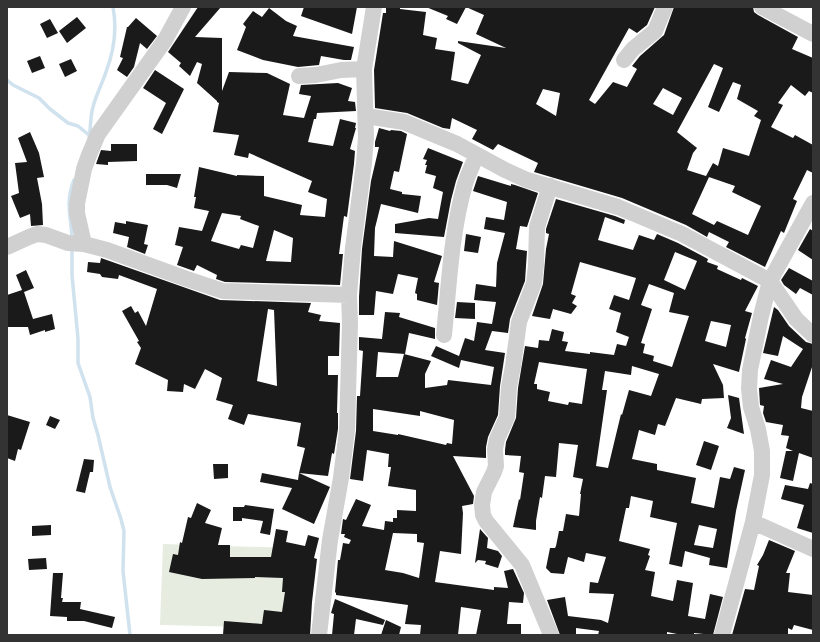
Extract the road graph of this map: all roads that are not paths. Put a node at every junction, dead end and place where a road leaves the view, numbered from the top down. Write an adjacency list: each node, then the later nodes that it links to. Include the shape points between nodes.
1 (183, 7): 13 (street, via 165,40 98,134 84,169 77,204)
2 (374, 7): 7 (street)
3 (665, 7): 6 (street, via 655,31)
4 (762, 7): 5 (street)
5 (813, 34)
6 (624, 60)
7 (364, 69): 8 (street); 9 (street)
8 (298, 76)
9 (366, 116): 10 (street, via 404,122 457,144); 16 (street, via 364,163)
10 (476, 156): 11 (street, via 527,180); 17 (street, via 460,204)
11 (550, 186): 15 (street, via 618,207 682,234); 22 (street, via 537,227 534,283 519,322 506,417 495,448 496,466 484,492 482,505 486,521 522,565)
12 (813, 203): 15 (street)
13 (77, 244): 14 (street, via 38,234); 16 (street, via 107,250 223,291)
14 (7, 247)
15 (770, 282): 18 (street, via 796,319); 19 (street, via 750,370 751,408 762,451 762,476)
16 (349, 295): 21 (street, via 347,430)
17 (444, 335)
18 (813, 335)
19 (753, 522): 20 (street); 23 (street)
20 (813, 549)
21 (319, 635)
22 (551, 635)
23 (722, 635)

